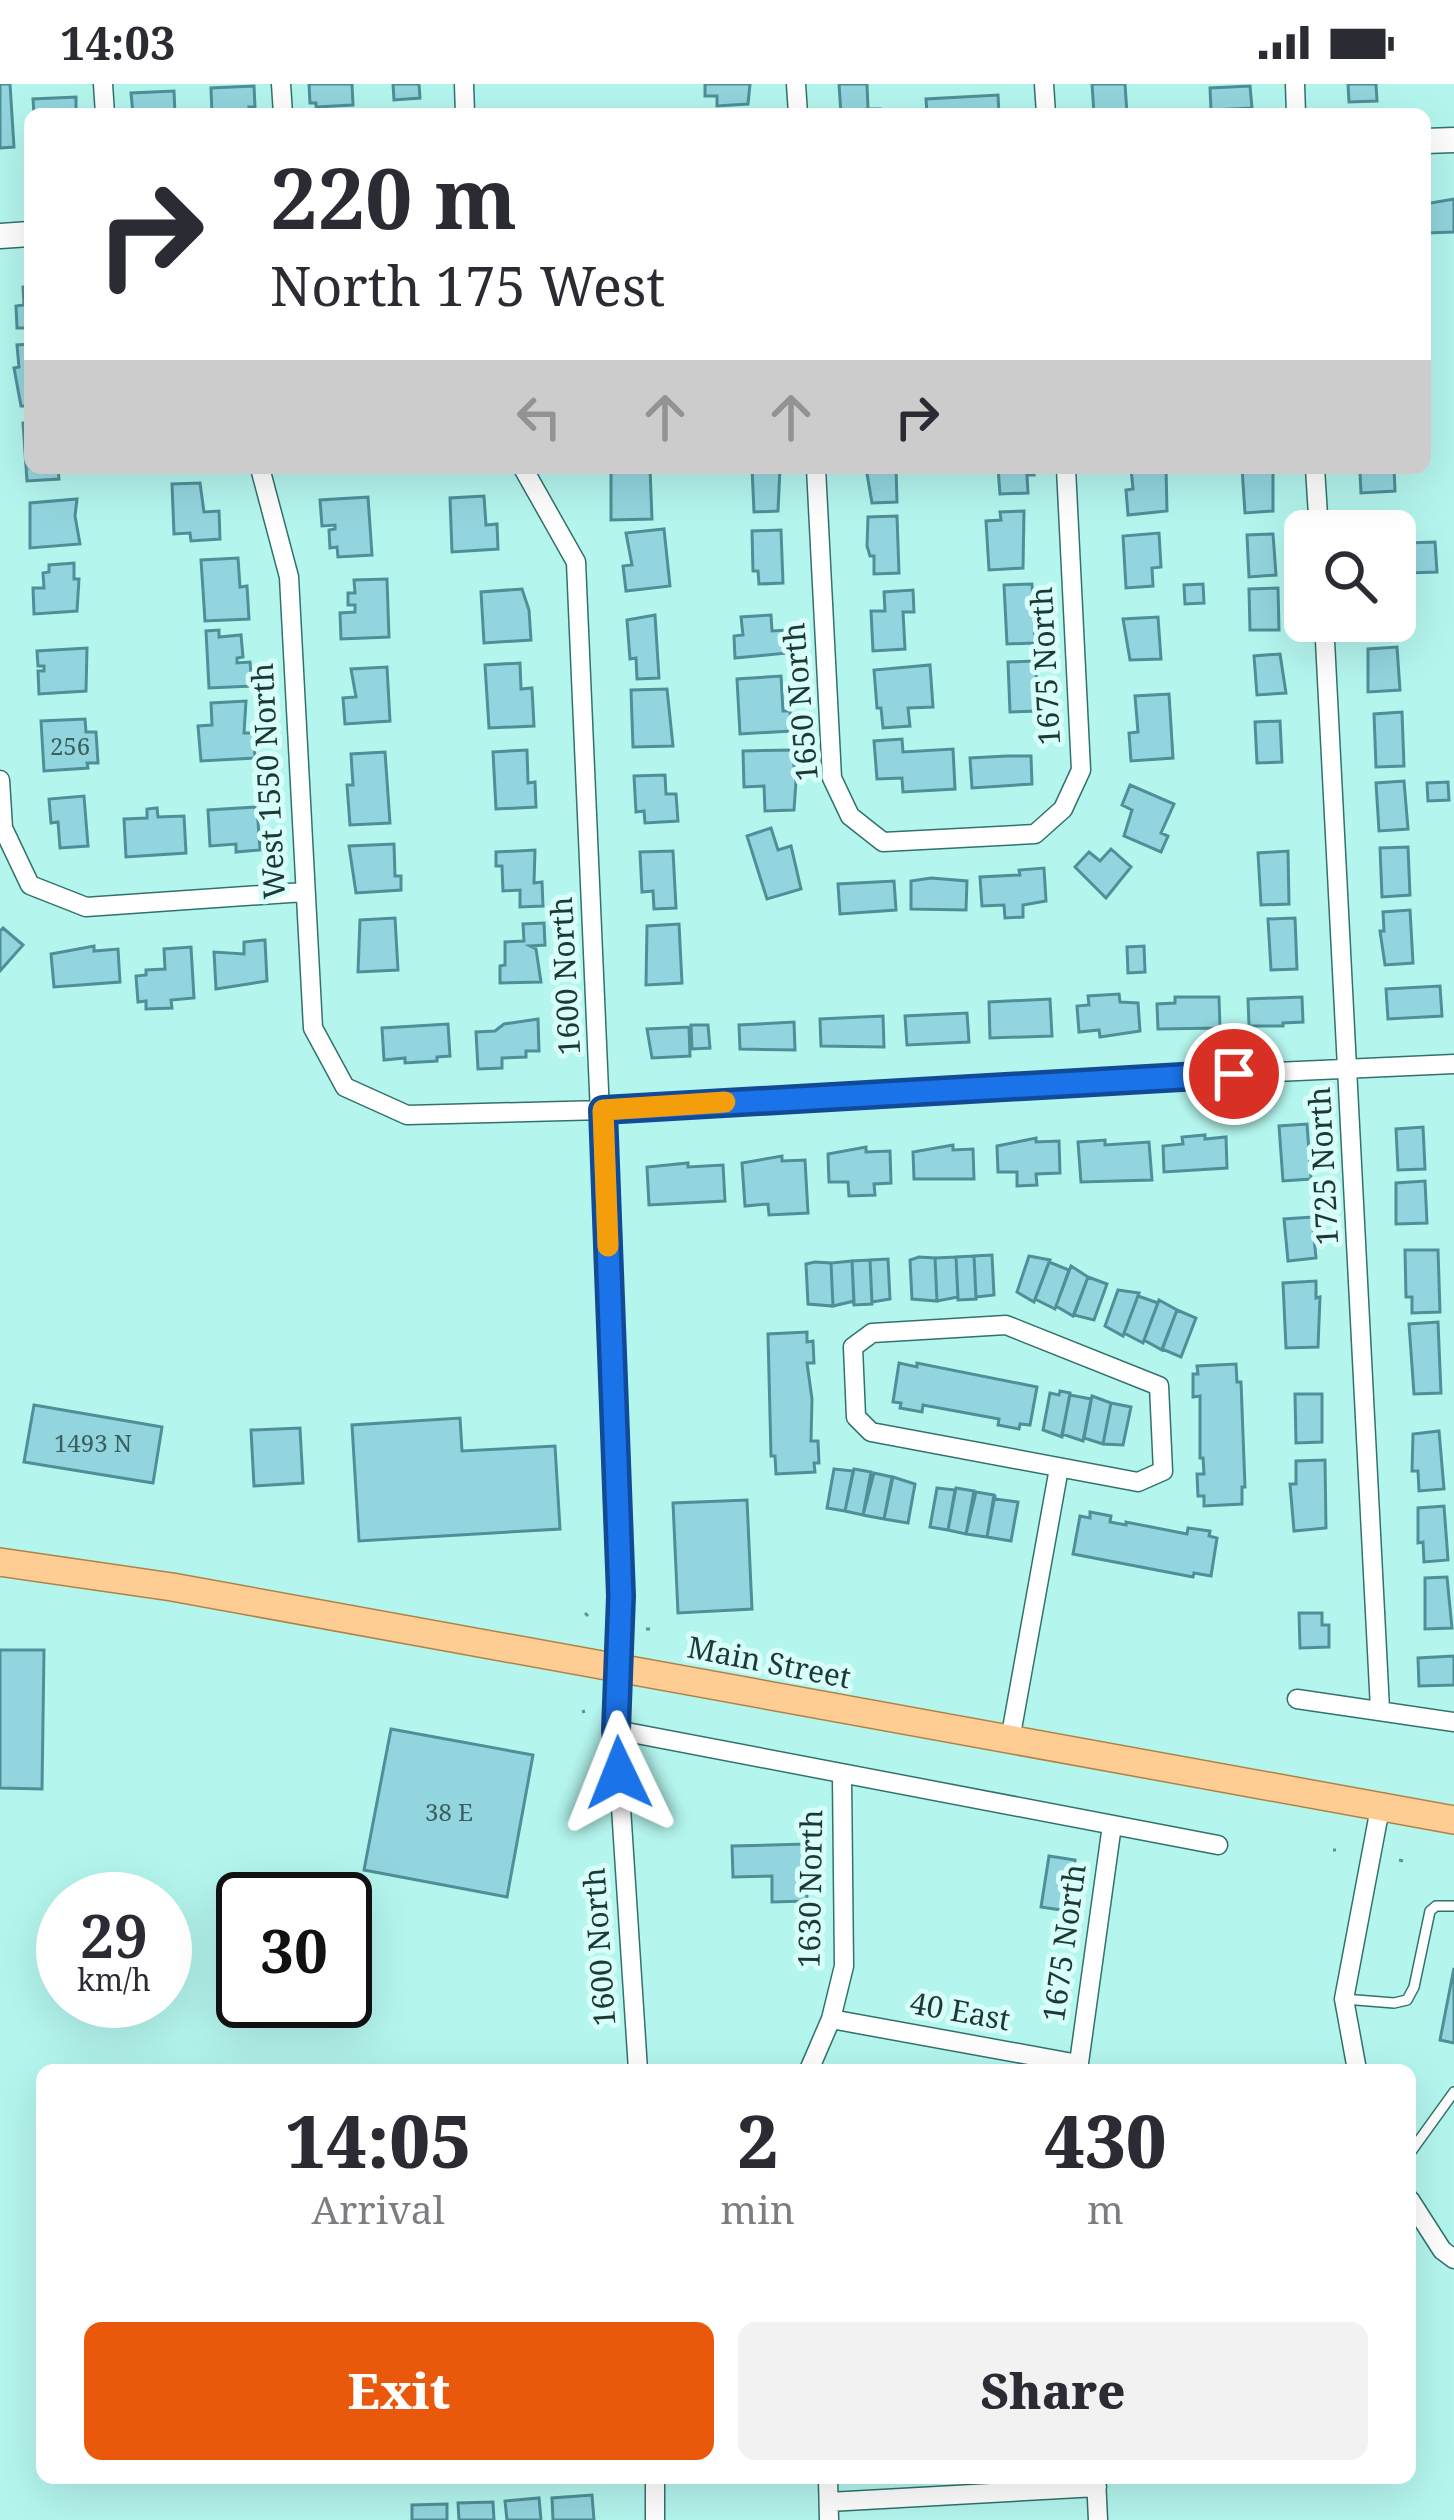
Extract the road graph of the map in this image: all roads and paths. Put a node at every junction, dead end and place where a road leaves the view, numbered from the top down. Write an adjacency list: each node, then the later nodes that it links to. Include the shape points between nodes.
1 (262, 474): 10 (street, West 1550 North, via 289,577)
2 (527, 474): 13 (street, 1600 North, via 576,562)
3 (816, 474): 9 (street, 1650 North, via 832,778 850,816 883,842)
4 (1066, 474): 9 (street, 1675 North, via 1082,770 1063,809 1035,834)
5 (1316, 474): 6 (street)
6 (1318, 510)
7 (1325, 642): 12 (street, 1725 North)
8 (0, 780): 10 (street, via 3,828 30,886 86,907)
9 (953, 839)
10 (304, 892): 13 (street, West 1550 North, via 313,1028 345,1087 407,1114)
11 (1454, 1064): 12 (street)
12 (1349, 1069): 13 (street); 18 (street, 1725 North)
13 (603, 1110): 16 (street, 1600 North)
14 (1059, 1468): 14 (street, via 1138,1482 1162,1471 1160,1386 1006,1325 872,1333 854,1347 856,1417 871,1432); 21 (street)
15 (0, 1562): 16 (main road, Main Street)
16 (620, 1670): 20 (street, 1600 North); 21 (main road, Main Street)
17 (1298, 1699): 18 (street)
18 (1380, 1709): 19 (street)
19 (1454, 1722)
20 (616, 1730): 22 (street); 30 (street, 1600 North)
21 (1010, 1740): 23 (main road, Main Street)
22 (842, 1776): 25 (street); 29 (street, 1630 North, via 844,1966)
23 (1380, 1808): 24 (main road, Main Street); 28 (street)
24 (1454, 1820)
25 (1112, 1826): 26 (street); 33 (street, 1675 North)
26 (1218, 1845)
27 (1454, 1906): 28 (lane, via 1430,1911 1407,2000)
28 (1343, 1999): 34 (street)
29 (831, 2019): 31 (street, 1630 North); 32 (street, 40 East)
30 (638, 2064)
31 (812, 2064)
32 (1063, 2064)
33 (1078, 2064)
34 (1357, 2064)
35 (1454, 2092): 36 (lane)
36 (1416, 2145)
37 (1416, 2209): 38 (street)
38 (1454, 2259)
39 (656, 2484): 43 (street)
40 (1078, 2484): 42 (street)
41 (1096, 2484): 44 (street)
42 (829, 2511)
43 (655, 2520)
44 (1098, 2520)

